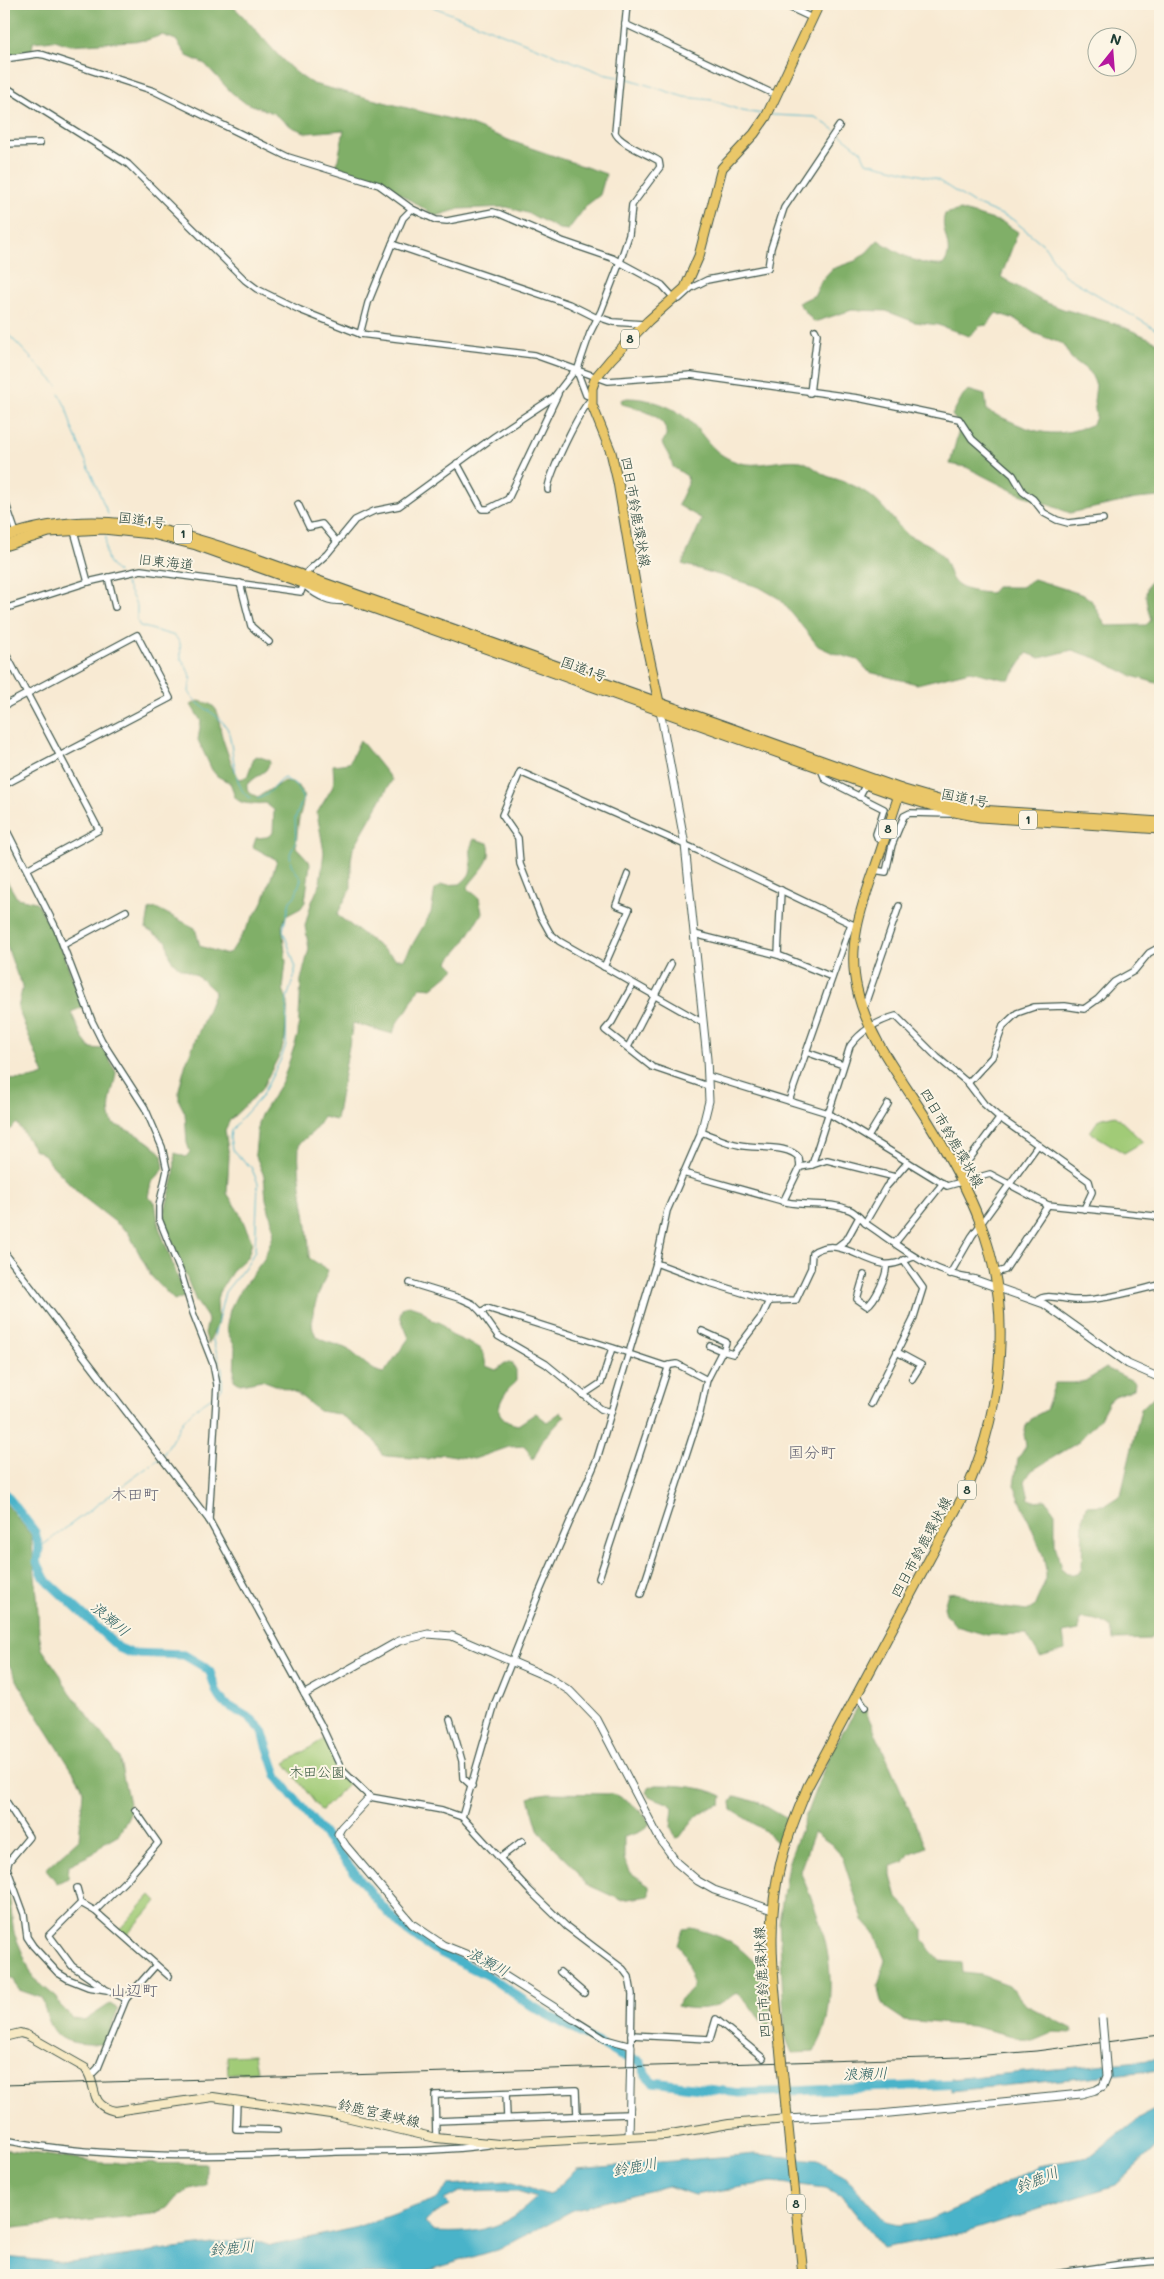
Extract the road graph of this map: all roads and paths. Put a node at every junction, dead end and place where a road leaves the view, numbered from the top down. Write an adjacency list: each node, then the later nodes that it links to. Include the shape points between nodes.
1 (627, 4): 7 (street)
2 (782, 4): 6 (street)
3 (819, 4): 6 (main road, 8)
4 (1154, 4): 5 (street)
5 (1160, 6)
6 (812, 18): 10 (main road, 8)
7 (625, 24): 10 (street); 16 (street, via 615,135 659,161 660,168 632,205 629,235)
8 (4, 59): 14 (street, via 44,55 154,91 276,152 379,185)
9 (4, 86): 21 (street, via 128,164 250,284)
10 (776, 96): 17 (main road, 8, via 754,134 722,168 699,256 685,288)
11 (837, 129): 17 (street, via 781,213 768,268 707,280 679,299)
12 (40, 143): 13 (street)
13 (4, 144)
14 (412, 209): 15 (street, via 403,218); 16 (street, via 440,222 496,212)
15 (392, 244): 18 (street, via 569,304); 21 (street, via 368,302)
16 (620, 262): 17 (street, via 662,285); 18 (street)
17 (674, 298): 19 (main road, 8)
18 (597, 317): 19 (street, via 613,322); 22 (street)
19 (644, 324): 23 (main road, 8)
20 (815, 330): 25 (street)
21 (360, 334): 22 (street, via 535,356)
22 (576, 371): 23 (street); 24 (street); 26 (street, via 586,395)
23 (596, 376): 25 (street, via 608,381 684,375); 26 (main road, 8)
24 (559, 392): 27 (street); 27 (street, via 508,499 482,509)
25 (810, 393): 31 (street, via 858,398 959,419 972,439 1013,475 1023,492 1044,513 1068,523)
26 (591, 399): 28 (street, via 555,467); 50 (main road, 四日市鈴鹿環状線, via 614,464)
27 (457, 463): 36 (street, via 399,506 374,511 355,520)
28 (548, 490)
29 (4, 498): 33 (street)
30 (298, 504): 36 (street, via 309,527 322,524)
31 (1103, 519)
32 (74, 530): 34 (main road, 国道1号 / 1); 37 (main road, 国道1号 / 1, via 34,535); 39 (street)
33 (16, 533): 34 (main road, 国道1号 / 1, via 52,525 96,522 133,524); 35 (main road, 国道1号 / 1)
34 (174, 535): 41 (main road, 国道1号 / 1)
35 (4, 537)
36 (337, 542): 41 (street)
37 (4, 546)
38 (108, 577): 39 (street, 旧東海道); 40 (street, 旧東海道, via 141,570); 43 (street)
39 (88, 582): 44 (street, 旧東海道)
40 (240, 584): 41 (street, 旧東海道); 46 (street, via 251,626)
41 (303, 584): 42 (main road, 国道1号 / 1); 42 (street, via 316,596 337,602); 45 (main road, 国道1号 / 1)
42 (353, 601): 45 (main road, 国道1号 / 1)
43 (115, 607)
44 (4, 609)
45 (462, 636): 50 (main road, 国道1号 / 1)
46 (269, 642)
47 (4, 650): 48 (street)
48 (27, 694): 49 (street); 51 (street); 51 (street, via 137,635 170,698)
49 (4, 706)
50 (659, 706): 52 (main road, 国道1号 / 1); 55 (main road, 国道1号 / 1); 64 (street)
51 (60, 756): 54 (street); 65 (street, via 99,830)
52 (820, 767): 53 (main road, 国道1号 / 1); 56 (street, via 825,779)
53 (866, 784): 55 (main road, 国道1号 / 1); 56 (street)
54 (4, 786)
55 (900, 792): 57 (main road, 国道1号 / 1); 58 (main road, 国道1号 / 1); 63 (main road, 四日市鈴鹿環状線 / 8)
56 (859, 797): 63 (street, via 884,809 876,834)
57 (980, 813): 58 (main road, 国道1号 / 1); 61 (main road, 国道1号 / 1)
58 (964, 814): 66 (street, via 910,813 904,816 892,845 886,872)
59 (1160, 822): 61 (main road, 国道1号 / 1)
60 (4, 825): 65 (street)
61 (1147, 825): 62 (main road, 国道1号 / 1)
62 (1160, 829)
63 (884, 841): 66 (main road, 四日市鈴鹿環状線 / 8)
64 (685, 846): 68 (street); 72 (street); 77 (street, via 520,772 502,815 518,838 520,864 540,915 550,933 559,941)
65 (27, 869): 73 (street)
66 (874, 870): 71 (main road, 四日市鈴鹿環状線 / 8)
67 (628, 874): 77 (street, via 616,905 629,910)
68 (781, 890): 71 (street); 75 (street)
69 (899, 906): 81 (street)
70 (126, 911): 73 (street)
71 (854, 925): 78 (street); 81 (main road, 四日市鈴鹿環状線 / 8, via 856,988)
72 (694, 934): 75 (street); 82 (street)
73 (63, 945): 145 (street, via 92,1021 145,1108 168,1170 159,1219 214,1364 217,1396)
74 (1160, 947): 88 (street, via 1149,953 1134,972 1114,982 1084,1009 1034,1007 1010,1018 1003,1026 992,1057)
75 (778, 955): 78 (street)
76 (671, 964): 80 (street)
77 (604, 967): 79 (street)
78 (832, 977): 85 (street)
79 (633, 984): 80 (street); 84 (street, via 605,1030)
80 (655, 996): 82 (street); 84 (street)
81 (863, 1010): 83 (main road, 四日市鈴鹿環状線 / 8)
82 (703, 1024): 87 (street)
83 (870, 1027): 86 (street, via 850,1046); 88 (street, via 896,1016); 100 (main road, 四日市鈴鹿環状線 / 8)
84 (628, 1047): 89 (street, via 652,1067)
85 (806, 1052): 86 (street); 90 (street)
86 (844, 1065): 92 (street)
87 (708, 1076): 89 (street); 90 (street)
88 (968, 1083): 93 (street)
89 (708, 1086): 94 (street, via 709,1101)
90 (789, 1101): 92 (street)
91 (888, 1104): 95 (street)
92 (828, 1113): 95 (street); 98 (street)
93 (1000, 1118): 96 (street); 100 (street)
94 (701, 1132): 99 (street, via 739,1146 792,1151 799,1158); 101 (street)
95 (868, 1137): 97 (street)
96 (1038, 1145): 106 (street); 110 (street, via 1089,1181 1092,1192)
97 (908, 1162): 103 (street); 105 (street)
98 (812, 1165): 99 (street); 102 (street, via 827,1160)
99 (800, 1167): 108 (street)
100 (958, 1173): 104 (main road, 四日市鈴鹿環状線 / 8)
101 (683, 1174): 108 (street); 120 (street, via 667,1211)
102 (884, 1176): 103 (street); 107 (street)
103 (895, 1178): 107 (street)
104 (963, 1182): 105 (street, via 951,1186); 106 (street, via 988,1174); 114 (main road, 四日市鈴鹿環状線 / 8)
105 (943, 1183): 115 (street)
106 (1010, 1184): 109 (street); 114 (street)
107 (886, 1187): 113 (street)
108 (783, 1202): 111 (street, via 823,1203 850,1210)
109 (1048, 1205): 110 (street); 122 (street, via 1004,1270)
110 (1084, 1209): 112 (street)
111 (859, 1217): 113 (street); 116 (street, via 847,1239)
112 (1160, 1219)
113 (866, 1223): 115 (street)
114 (981, 1224): 122 (main road, 四日市鈴鹿環状線 / 8); 123 (street)
115 (895, 1243): 118 (street)
116 (838, 1246): 121 (street); 129 (street, via 821,1247 812,1253 811,1268 796,1300)
117 (4, 1252): 145 (street)
118 (914, 1257): 119 (street); 123 (street)
119 (903, 1260): 121 (street); 136 (street, via 922,1288 913,1320)
120 (656, 1263): 129 (street); 137 (street)
121 (886, 1265): 124 (street, via 887,1274 867,1306 856,1299)
122 (994, 1273): 128 (main road, 四日市鈴鹿環状線 / 8)
123 (950, 1274): 125 (street)
124 (864, 1275)
125 (973, 1279): 128 (street)
126 (410, 1284): 131 (street, via 462,1299)
127 (1160, 1285): 130 (street, via 1090,1299 1043,1297)
128 (996, 1286): 130 (street); 150 (main road, 四日市鈴鹿環状線 / 8, via 1000,1322 999,1368 983,1450 958,1508)
129 (769, 1301): 135 (street, via 762,1316 733,1354)
130 (1037, 1301): 139 (street, via 1061,1314 1090,1339 1128,1364)
131 (481, 1312): 134 (street, via 487,1308); 142 (street, via 498,1336 546,1364)
132 (702, 1331): 135 (street, via 726,1342)
133 (710, 1346): 135 (street)
134 (612, 1348): 137 (street); 142 (street, via 601,1383)
135 (722, 1352): 141 (street)
136 (897, 1352): 140 (street, via 921,1365); 143 (street)
137 (629, 1353): 138 (street); 144 (street)
138 (669, 1365): 141 (street, via 677,1364); 146 (street)
139 (1160, 1378)
140 (912, 1379)
141 (707, 1380): 147 (street, via 700,1413)
142 (583, 1395): 144 (street, via 601,1409)
143 (870, 1404)
144 (611, 1412): 148 (street, via 597,1459)
145 (208, 1520): 149 (street)
146 (599, 1578)
147 (641, 1594)
148 (512, 1662): 149 (street, via 452,1636 428,1634 399,1641); 153 (street, via 495,1703); 162 (street, via 559,1683 588,1708 608,1737 665,1848 682,1868 714,1890)
149 (305, 1694): 154 (street, via 342,1770)
150 (857, 1694): 151 (street); 162 (main road, 四日市鈴鹿環状線 / 8, via 808,1786 780,1863)
151 (865, 1707)
152 (450, 1719): 153 (street, via 462,1761 463,1778)
153 (472, 1786): 157 (street)
154 (370, 1797): 157 (street, via 442,1810); 170 (street, via 338,1834 402,1914 435,1940 478,1959)
155 (4, 1798): 167 (street, via 29,1837 7,1868 24,1914 28,1940 68,1979)
156 (135, 1810): 163 (street, via 158,1843)
157 (462, 1817): 159 (street)
158 (522, 1841): 159 (street)
159 (500, 1858): 172 (street, via 566,1926 626,1972 632,1994)
160 (77, 1888): 161 (street)
161 (81, 1903): 163 (street); 167 (street, via 49,1935 72,1966)
162 (772, 1910): 182 (main road, 四日市鈴鹿環状線 / 8, bridge, via 772,1969)
163 (95, 1911): 164 (street)
164 (156, 1965): 166 (street); 169 (street)
165 (560, 1972): 168 (street)
166 (169, 1976)
167 (107, 1990): 169 (street)
168 (584, 1993)
169 (126, 1999): 176 (street, via 98,2068)
170 (573, 2018): 174 (street, via 605,2039)
171 (1102, 2018): 182 (street, bridge, via 1107,2076 1103,2086 1096,2090 880,2114)
172 (631, 2035): 174 (street); 175 (street, via 710,2038 716,2019)
173 (4, 2037): 176 (main road, via 20,2033 27,2035 85,2068)
174 (630, 2046): 179 (street)
175 (763, 2058)
176 (91, 2075): 178 (main road, 鈴鹿宮妻峡線, via 98,2101 115,2111 196,2098)
177 (506, 2092): 180 (street, via 576,2090); 181 (street); 183 (street, via 435,2095)
178 (237, 2101): 184 (street, via 236,2129); 186 (main road, 鈴鹿宮妻峡線, via 337,2115)
179 (628, 2114): 180 (street); 185 (street)
180 (577, 2116): 181 (street)
181 (507, 2118): 183 (street)
182 (787, 2119): 185 (main road, 鈴鹿宮妻峡線); 190 (main road, 四日市鈴鹿環状線 / 8)
183 (436, 2121): 186 (street)
184 (278, 2130)
185 (628, 2137): 188 (main road, 鈴鹿宮妻峡線)
186 (436, 2138): 188 (main road, 鈴鹿宮妻峡線)
187 (4, 2140): 188 (street, via 76,2151 133,2155 278,2154 471,2148)
188 (499, 2144)
189 (1160, 2261): 191 (street)
190 (803, 2275)
191 (1048, 2275)

